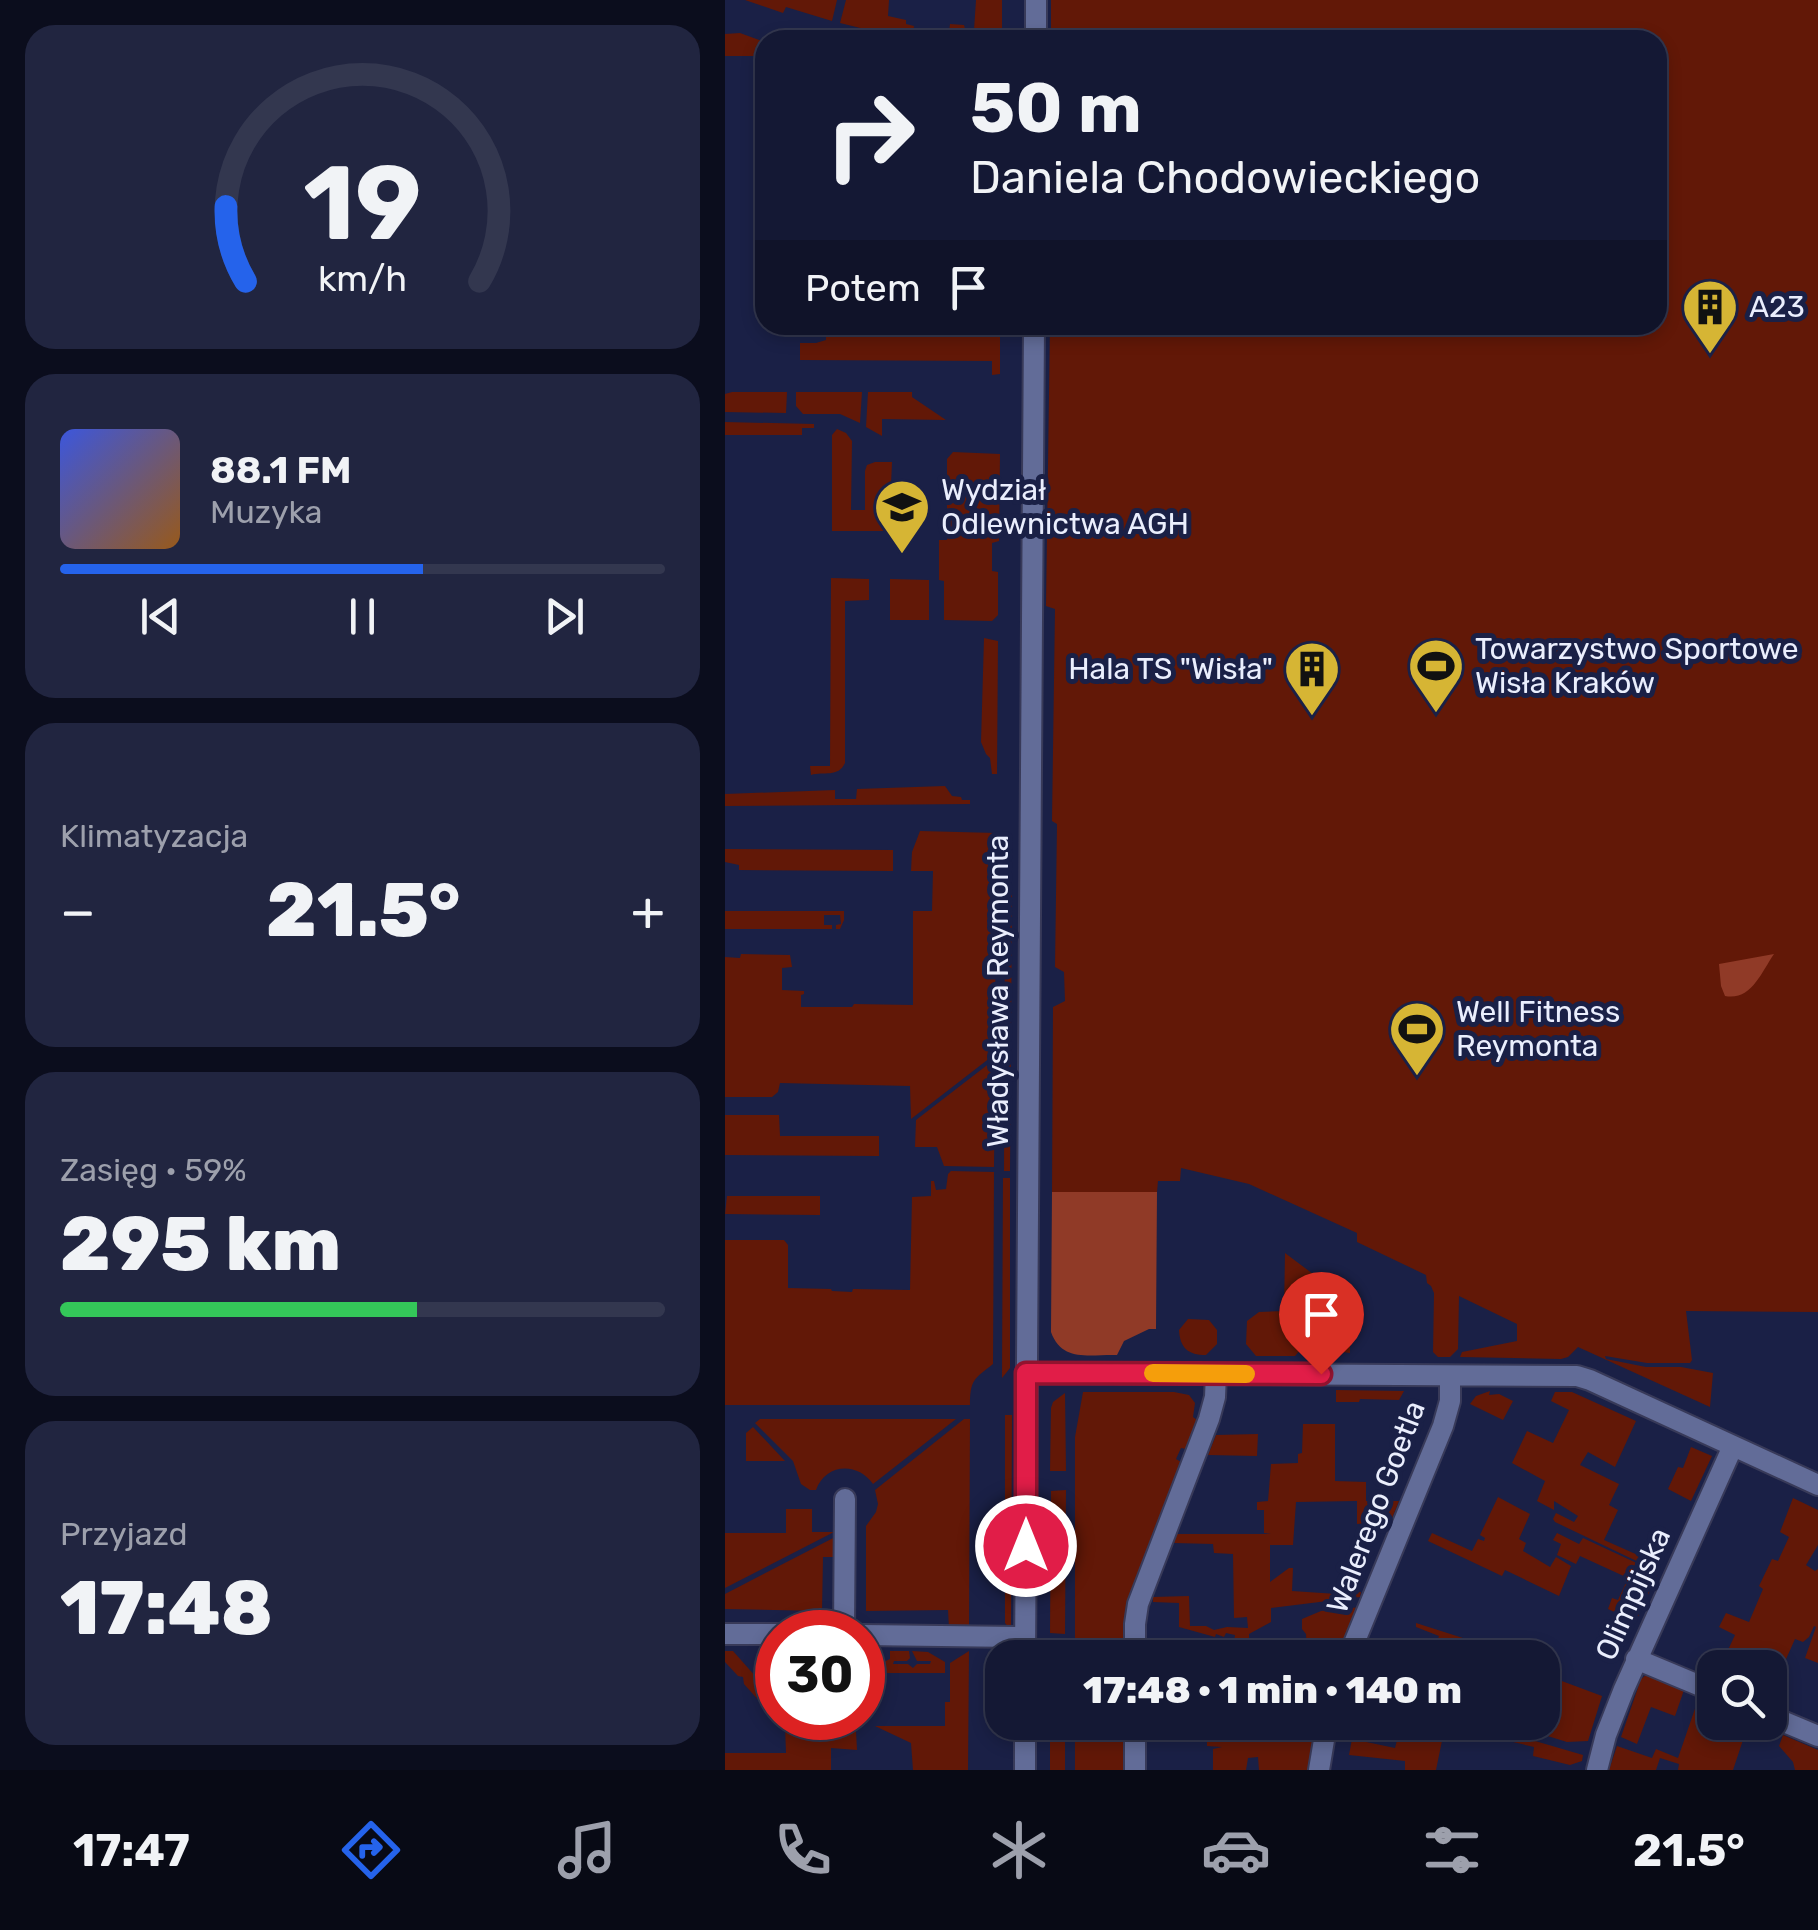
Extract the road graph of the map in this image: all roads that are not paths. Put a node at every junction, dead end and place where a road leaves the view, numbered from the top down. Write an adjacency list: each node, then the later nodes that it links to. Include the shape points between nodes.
1 (1036, 0): 2 (street)
2 (1036, 30)
3 (1034, 335): 4 (street, Władysława Reymonta)
4 (1026, 1373): 5 (street); 14 (street, Władysława Reymonta)
5 (1216, 1374): 6 (street); 15 (street, via 1209,1420 1138,1604)
6 (1450, 1376): 7 (street, via 1583,1378); 16 (street, Walerego Goetla, via 1443,1426)
7 (1733, 1446): 8 (street); 18 (street, Olimpijska)
8 (1818, 1485)
9 (845, 1499): 10 (street)
10 (844, 1610)
11 (725, 1634): 12 (street)
12 (755, 1634)
13 (885, 1638): 17 (street)
14 (1025, 1640)
15 (1135, 1640)
16 (1356, 1640)
17 (985, 1645)
18 (1637, 1659): 19 (street); 28 (street, Olimpijska)
19 (1697, 1684)
20 (1787, 1723): 21 (street)
21 (1818, 1736)
22 (1025, 1740): 25 (street)
23 (1135, 1740): 26 (street)
24 (1324, 1740): 27 (street)
25 (1025, 1770)
26 (1135, 1770)
27 (1319, 1770)
28 (1597, 1770)

